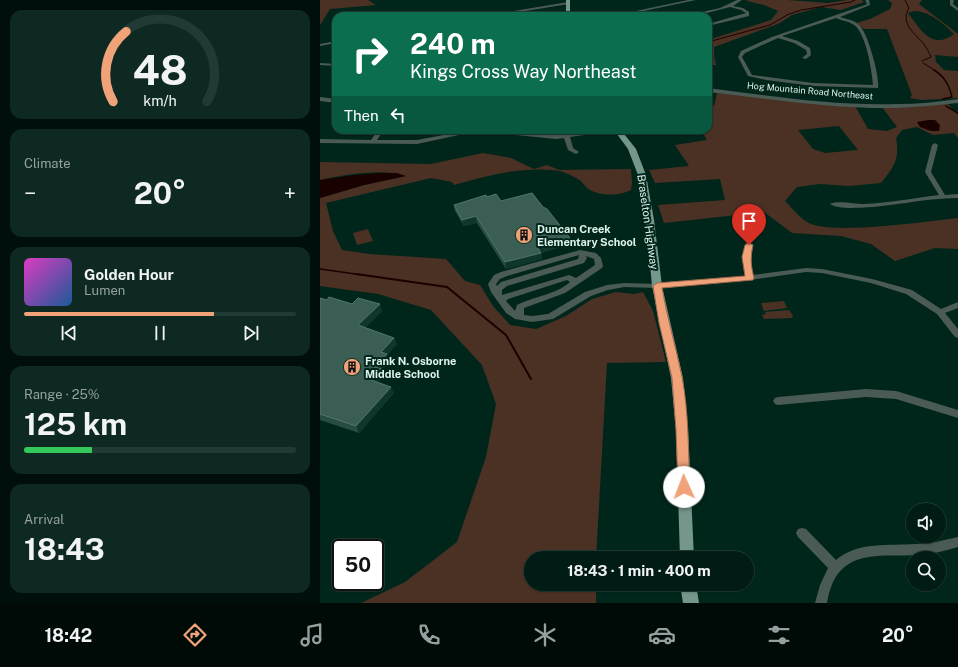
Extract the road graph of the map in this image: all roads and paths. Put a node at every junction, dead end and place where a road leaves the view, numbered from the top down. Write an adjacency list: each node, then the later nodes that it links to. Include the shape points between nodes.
1 (694, 0): 9 (street)
2 (740, 0): 6 (street)
3 (867, 0): 11 (street, via 869,4 866,6)
4 (952, 0): 7 (street, via 951,4)
5 (568, 2): 8 (street)
6 (729, 6): 10 (street); 12 (street, via 745,10 748,15)
7 (958, 10)
8 (510, 12)
9 (634, 12)
10 (703, 12)
11 (838, 18): 13 (street); 13 (street, via 852,22 861,29 873,65 876,87 828,86 750,76 740,57 741,54)
12 (712, 24)
13 (780, 37): 16 (street, via 808,49 809,55)
14 (332, 43): 15 (street)
15 (320, 45)
16 (804, 58)
17 (320, 64): 18 (street)
18 (332, 65)
19 (712, 90): 22 (street, Hog Mountain Road Northeast, via 861,105)
20 (320, 99): 21 (street)
21 (332, 100)
22 (958, 101)
23 (378, 134): 30 (street)
24 (454, 134): 30 (street, via 417,142)
25 (519, 134): 28 (street)
26 (584, 134): 28 (street)
27 (620, 134): 39 (main road, Braselton Highway, via 632,148 642,174)
28 (567, 137): 32 (street, via 570,149)
29 (320, 140): 30 (street)
30 (372, 142)
31 (935, 145): 33 (street, via 928,172)
32 (576, 152)
33 (944, 196): 34 (street); 35 (street, via 859,206)
34 (958, 196)
35 (833, 204)
36 (749, 245): 37 (street, via 746,257)
37 (750, 278): 39 (street); 42 (street, via 806,270 837,273 909,292)
38 (573, 284): 40 (street, via 573,279 569,277 505,297); 40 (street, via 599,266 597,258 582,252 581,260 504,284 498,289); 43 (street, via 562,292 520,307)
39 (657, 286): 43 (street, via 624,285 607,288 588,294 550,317); 49 (main road, Braselton Highway, via 677,378 682,430)
40 (498, 296): 43 (street, via 510,311)
41 (958, 305): 42 (street)
42 (940, 312): 44 (street)
43 (522, 318)
44 (958, 335)
45 (778, 401): 46 (street, via 866,393 889,394 921,401)
46 (958, 414)
47 (802, 533): 50 (street)
48 (958, 542): 50 (street, via 917,550 859,552)
49 (687, 551)
50 (836, 568): 53 (street, via 829,576)
51 (689, 591): 52 (main road)
52 (691, 603)
53 (822, 603)

